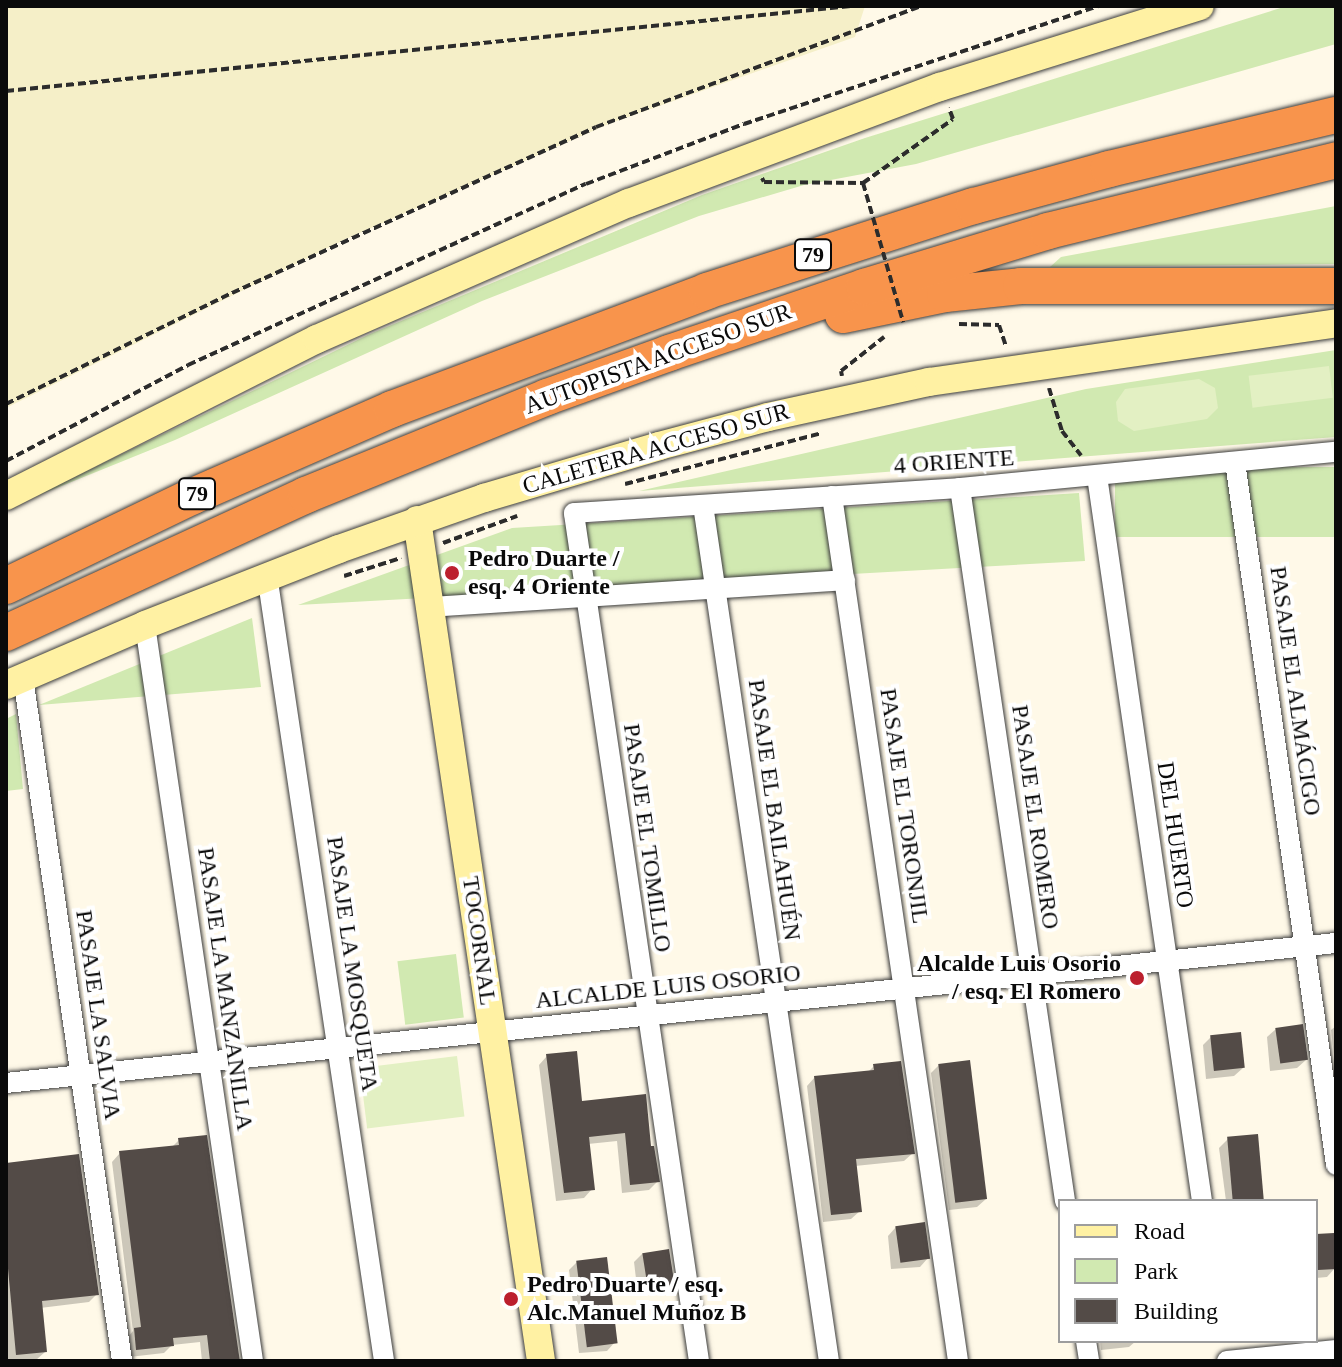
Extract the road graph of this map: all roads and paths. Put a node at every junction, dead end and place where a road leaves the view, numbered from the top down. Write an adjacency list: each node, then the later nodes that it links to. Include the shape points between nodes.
1 (851, 6): 4 (path)
2 (922, 6): 17 (path, via 596,127 232,293)
3 (1200, 6): 22 (main road, via 940,87 629,203 317,339)
4 (6, 91)
5 (1336, 104): 8 (highway)
6 (1336, 115): 8 (highway, AUTOPISTA ACCESO SUR / 79)
7 (947, 123): 11 (path)
8 (1245, 135): 29 (highway, AUTOPISTA ACCESO SUR / 79, via 840,246 601,328 292,452)
9 (1336, 160): 14 (highway, AUTOPISTA ACCESO SUR / 79, via 1048,231)
10 (773, 182): 11 (path)
11 (863, 183): 16 (path, bridge, via 903,322)
12 (1336, 286): 14 (highway, via 1069,285 982,290)
13 (1336, 323): 15 (main road, CALETERA ACCESO SUR)
14 (669, 353): 34 (highway, AUTOPISTA ACCESO SUR / 79, via 306,495)
15 (1042, 365): 20 (path, via 1062,431); 26 (main road, CALETERA ACCESO SUR, via 929,382 768,417)
16 (841, 371)
17 (6, 404)
18 (1336, 452): 19 (street, 4 ORIENTE)
19 (1235, 462): 20 (street, 4 ORIENTE); 37 (street, PASAJE EL ALMÁCIGO)
20 (1097, 476): 21 (street, 4 ORIENTE); 38 (street, DEL HUERTO)
21 (960, 488): 23 (street, 4 ORIENTE); 39 (street, PASAJE EL ROMERO)
22 (6, 496)
23 (832, 496): 24 (street, 4 ORIENTE); 28 (street, PASAJE EL TORONJIL)
24 (703, 505): 25 (street, 4 ORIENTE); 30 (street, PASAJE EL BAILAHUÉN)
25 (574, 513): 31 (street, PASAJE EL TOMILLO)
26 (417, 520): 27 (main road, CALETERA ACCESO SUR); 32 (main road, TOCORNAL)
27 (267, 575): 33 (main road, CALETERA ACCESO SUR); 44 (street, PASAJE LA MOSQUETA)
28 (845, 580): 30 (street); 40 (street, PASAJE EL TORONJIL)
29 (6, 586)
30 (716, 589): 31 (street); 41 (street, PASAJE EL BAILAHUÉN)
31 (585, 597): 32 (street); 42 (street, PASAJE EL TOMILLO)
32 (430, 607): 43 (main road, TOCORNAL)
33 (145, 625): 35 (main road, CALETERA ACCESO SUR); 45 (street, PASAJE LA MANZANILLA)
34 (6, 633)
35 (15, 681): 46 (street, PASAJE LA SALVIA)
36 (1336, 943): 37 (street, ALCALDE LUIS OSORIO)
37 (1305, 946): 38 (street, ALCALDE LUIS OSORIO); 48 (street, PASAJE EL ALMÁCIGO)
38 (1167, 961): 39 (street, ALCALDE LUIS OSORIO); 50 (street, DEL HUERTO)
39 (1032, 975): 40 (street, ALCALDE LUIS OSORIO); 49 (street, PASAJE EL ROMERO)
40 (904, 989): 41 (street, ALCALDE LUIS OSORIO); 58 (street, PASAJE EL TORONJIL)
41 (776, 1002): 42 (street, ALCALDE LUIS OSORIO); 57 (street, PASAJE EL BAILAHUÉN)
42 (648, 1016): 43 (street, ALCALDE LUIS OSORIO); 56 (street, PASAJE EL TOMILLO)
43 (492, 1032): 44 (street, ALCALDE LUIS OSORIO); 55 (main road, TOCORNAL)
44 (338, 1048): 45 (street, ALCALDE LUIS OSORIO); 54 (street, PASAJE LA MOSQUETA)
45 (209, 1061): 46 (street, ALCALDE LUIS OSORIO); 53 (street, PASAJE LA MANZANILLA)
46 (81, 1075): 47 (street, ALCALDE LUIS OSORIO); 52 (street, PASAJE LA SALVIA)
47 (6, 1083)
48 (1336, 1165)
49 (1065, 1199)
50 (1202, 1199)
51 (1336, 1350): 59 (street)
52 (122, 1361)
53 (253, 1361)
54 (384, 1361)
55 (541, 1361)
56 (699, 1361)
57 (829, 1361)
58 (958, 1361)
59 (1227, 1361)

